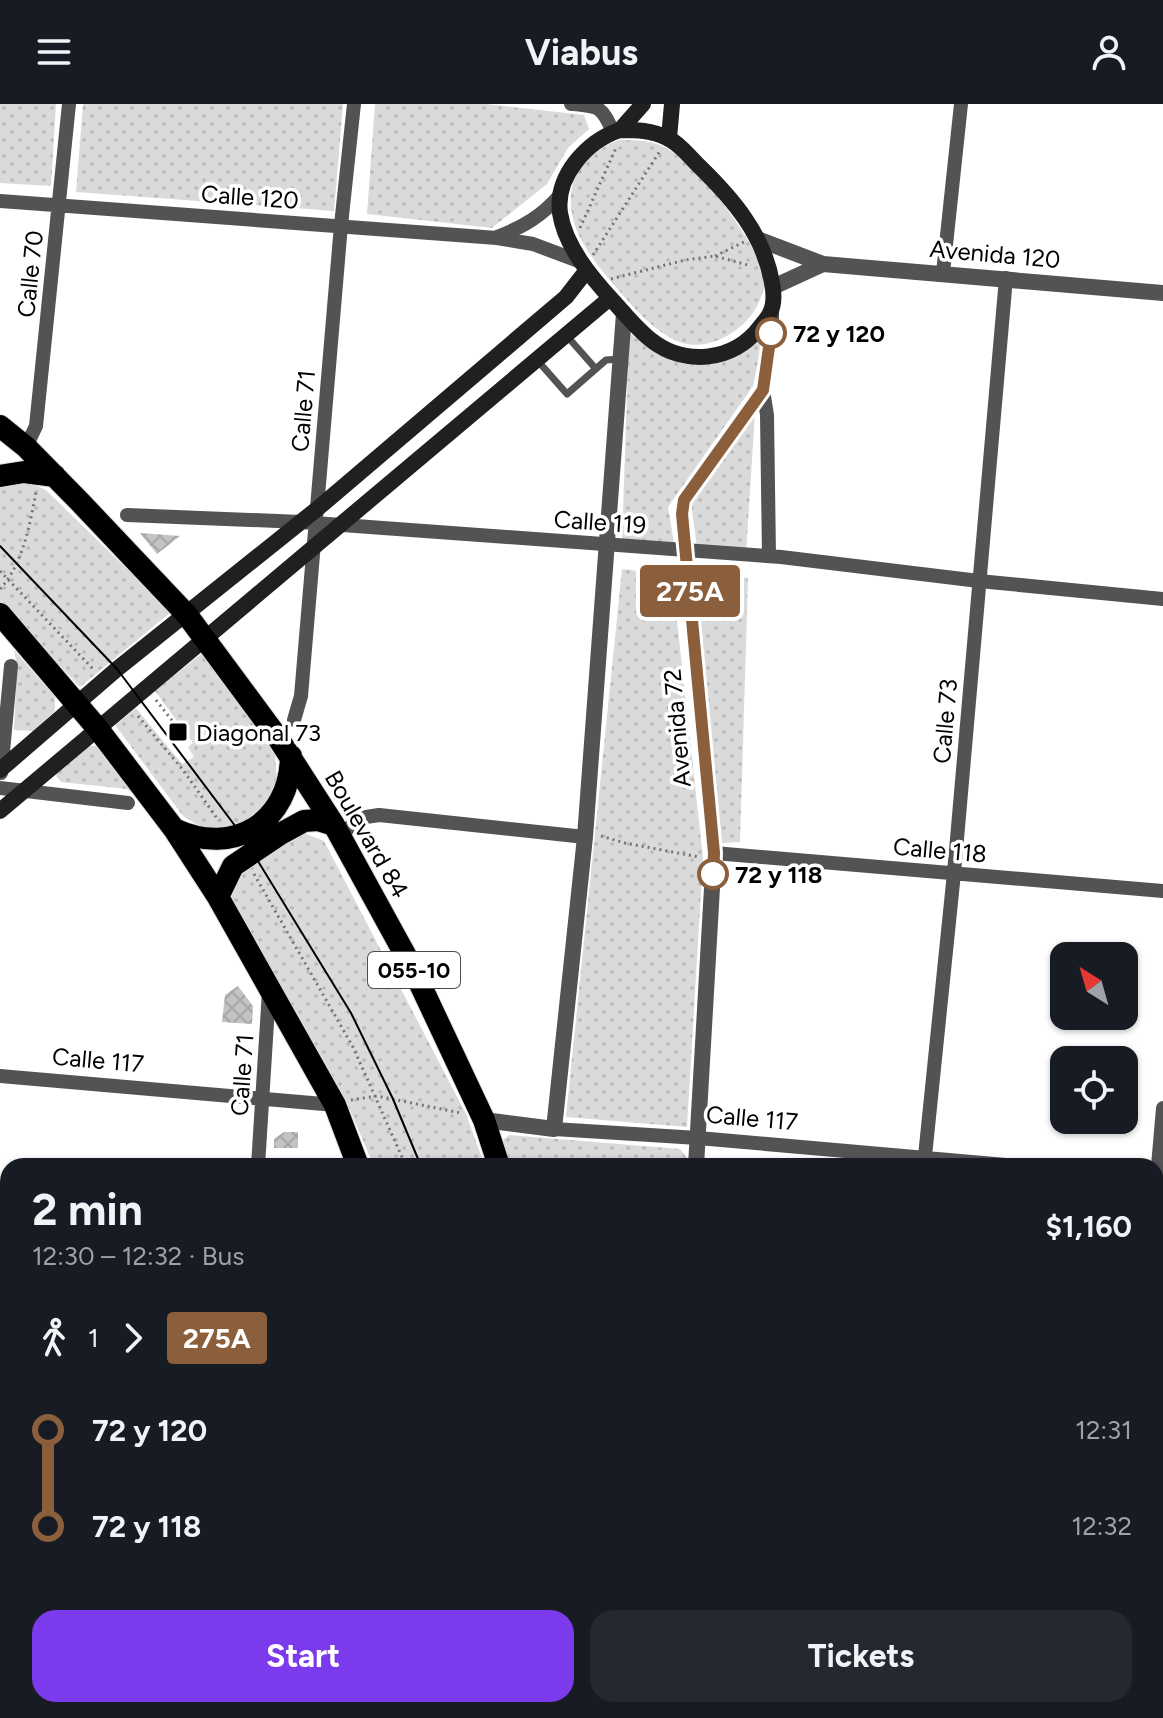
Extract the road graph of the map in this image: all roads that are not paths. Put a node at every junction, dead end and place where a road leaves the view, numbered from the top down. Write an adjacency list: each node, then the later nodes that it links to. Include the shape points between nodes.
1 (69, 104): 11 (street, Calle 70)
2 (354, 104): 12 (street, Calle 71)
3 (571, 104): 7 (street, via 602,109)
4 (643, 104): 7 (main road)
5 (672, 104): 8 (main road)
6 (961, 104): 17 (street)
7 (617, 131): 8 (main road, via 645,130); 9 (main road, via 583,153 569,170)
8 (669, 138): 14 (main road, via 739,209)
9 (560, 195): 13 (street, via 546,211); 16 (main road, via 564,225)
10 (0, 201): 11 (street, Calle 120)
11 (59, 207): 12 (street, Calle 120); 30 (street, Calle 70, via 36,426)
12 (341, 225): 13 (street, Calle 120); 34 (street, Calle 71)
13 (497, 238): 16 (street, Calle 120, via 543,247)
14 (760, 240): 15 (street, Avenida 120); 19 (main road)
15 (823, 264): 17 (street, Avenida 120); 19 (street, Avenida 120)
16 (587, 270): 21 (main road); 34 (main road, via 566,297)
17 (943, 273): 18 (street, Avenida 120)
18 (1006, 278): 20 (street, Avenida 120); 40 (street, Calle 73)
19 (772, 279): 22 (main road)
20 (1163, 293)
21 (610, 298): 23 (main road); 24 (main road)
22 (771, 312): 23 (main road, via 739,346 701,358 665,349); 28 (street, Avenida 72)
23 (624, 313): 25 (street)
24 (566, 335): 26 (main road); 27 (lane)
25 (621, 359): 27 (lane, via 606,360); 36 (street)
26 (537, 360): 27 (lane, via 567,394); 35 (main road)
27 (596, 369)
28 (763, 390): 38 (street, Avenida 72, via 684,500); 39 (street)
29 (0, 426): 30 (highway, Boulevard 84 / 055-10)
30 (26, 447): 31 (highway, Boulevard 84 / 055-10)
31 (47, 475): 32 (highway); 43 (highway, Boulevard 84 / 055-10)
32 (0, 476)
33 (127, 515): 34 (street, Calle 119)
34 (312, 518): 35 (street, Calle 119); 37 (street, Calle 71); 43 (main road)
35 (341, 525): 36 (street, Calle 119); 37 (main road)
36 (608, 545): 38 (street, Calle 119); 57 (street)
37 (314, 548): 44 (main road); 47 (street, Calle 71, via 301,696)
38 (687, 551): 39 (street, Calle 119); 58 (street, Avenida 72)
39 (769, 556): 40 (street, Calle 119)
40 (979, 581): 41 (street, Calle 119); 59 (street, Calle 73)
41 (1163, 599)
42 (0, 614): 46 (highway)
43 (187, 615): 44 (highway, Boulevard 84 / 055-10); 46 (main road)
44 (207, 638): 48 (main road); 49 (highway, Boulevard 84 / 055-10)
45 (11, 666): 50 (street)
46 (77, 704): 48 (highway); 50 (main road)
47 (294, 720)
48 (98, 729): 52 (main road); 55 (highway)
49 (291, 756): 55 (highway, via 287,788 257,827 217,840); 56 (highway, Boulevard 84 / 055-10)
50 (1, 769): 51 (street)
51 (0, 789): 52 (street)
52 (25, 790): 53 (street); 54 (main road)
53 (128, 803)
54 (0, 811)
55 (174, 829): 61 (highway)
56 (336, 830): 57 (street, via 379,815); 61 (highway, via 318,820 282,833 233,866); 67 (highway, Boulevard 84 / 055-10, via 413,969)
57 (585, 837): 68 (street)
58 (714, 853): 59 (street, Calle 118); 69 (street, Avenida 72)
59 (954, 873): 60 (street, Calle 118); 75 (street, Calle 73)
60 (1163, 891)
61 (218, 897): 62 (highway)
62 (270, 986): 64 (street, Calle 71); 65 (highway)
63 (0, 1076): 64 (street, Calle 117)
64 (263, 1099): 65 (street, Calle 117); 70 (street, Calle 71)
65 (335, 1105): 71 (highway)
66 (1163, 1108): 76 (street)
67 (484, 1120): 68 (street, Calle 117); 72 (highway, Boulevard 84 / 055-10)
68 (554, 1129): 69 (street, Calle 117)
69 (698, 1138): 73 (street, Avenida 72); 74 (street, Calle 117)
70 (259, 1158)
71 (355, 1158)
72 (496, 1158)
73 (697, 1158)
74 (886, 1158)
75 (924, 1158)
76 (1158, 1158)

